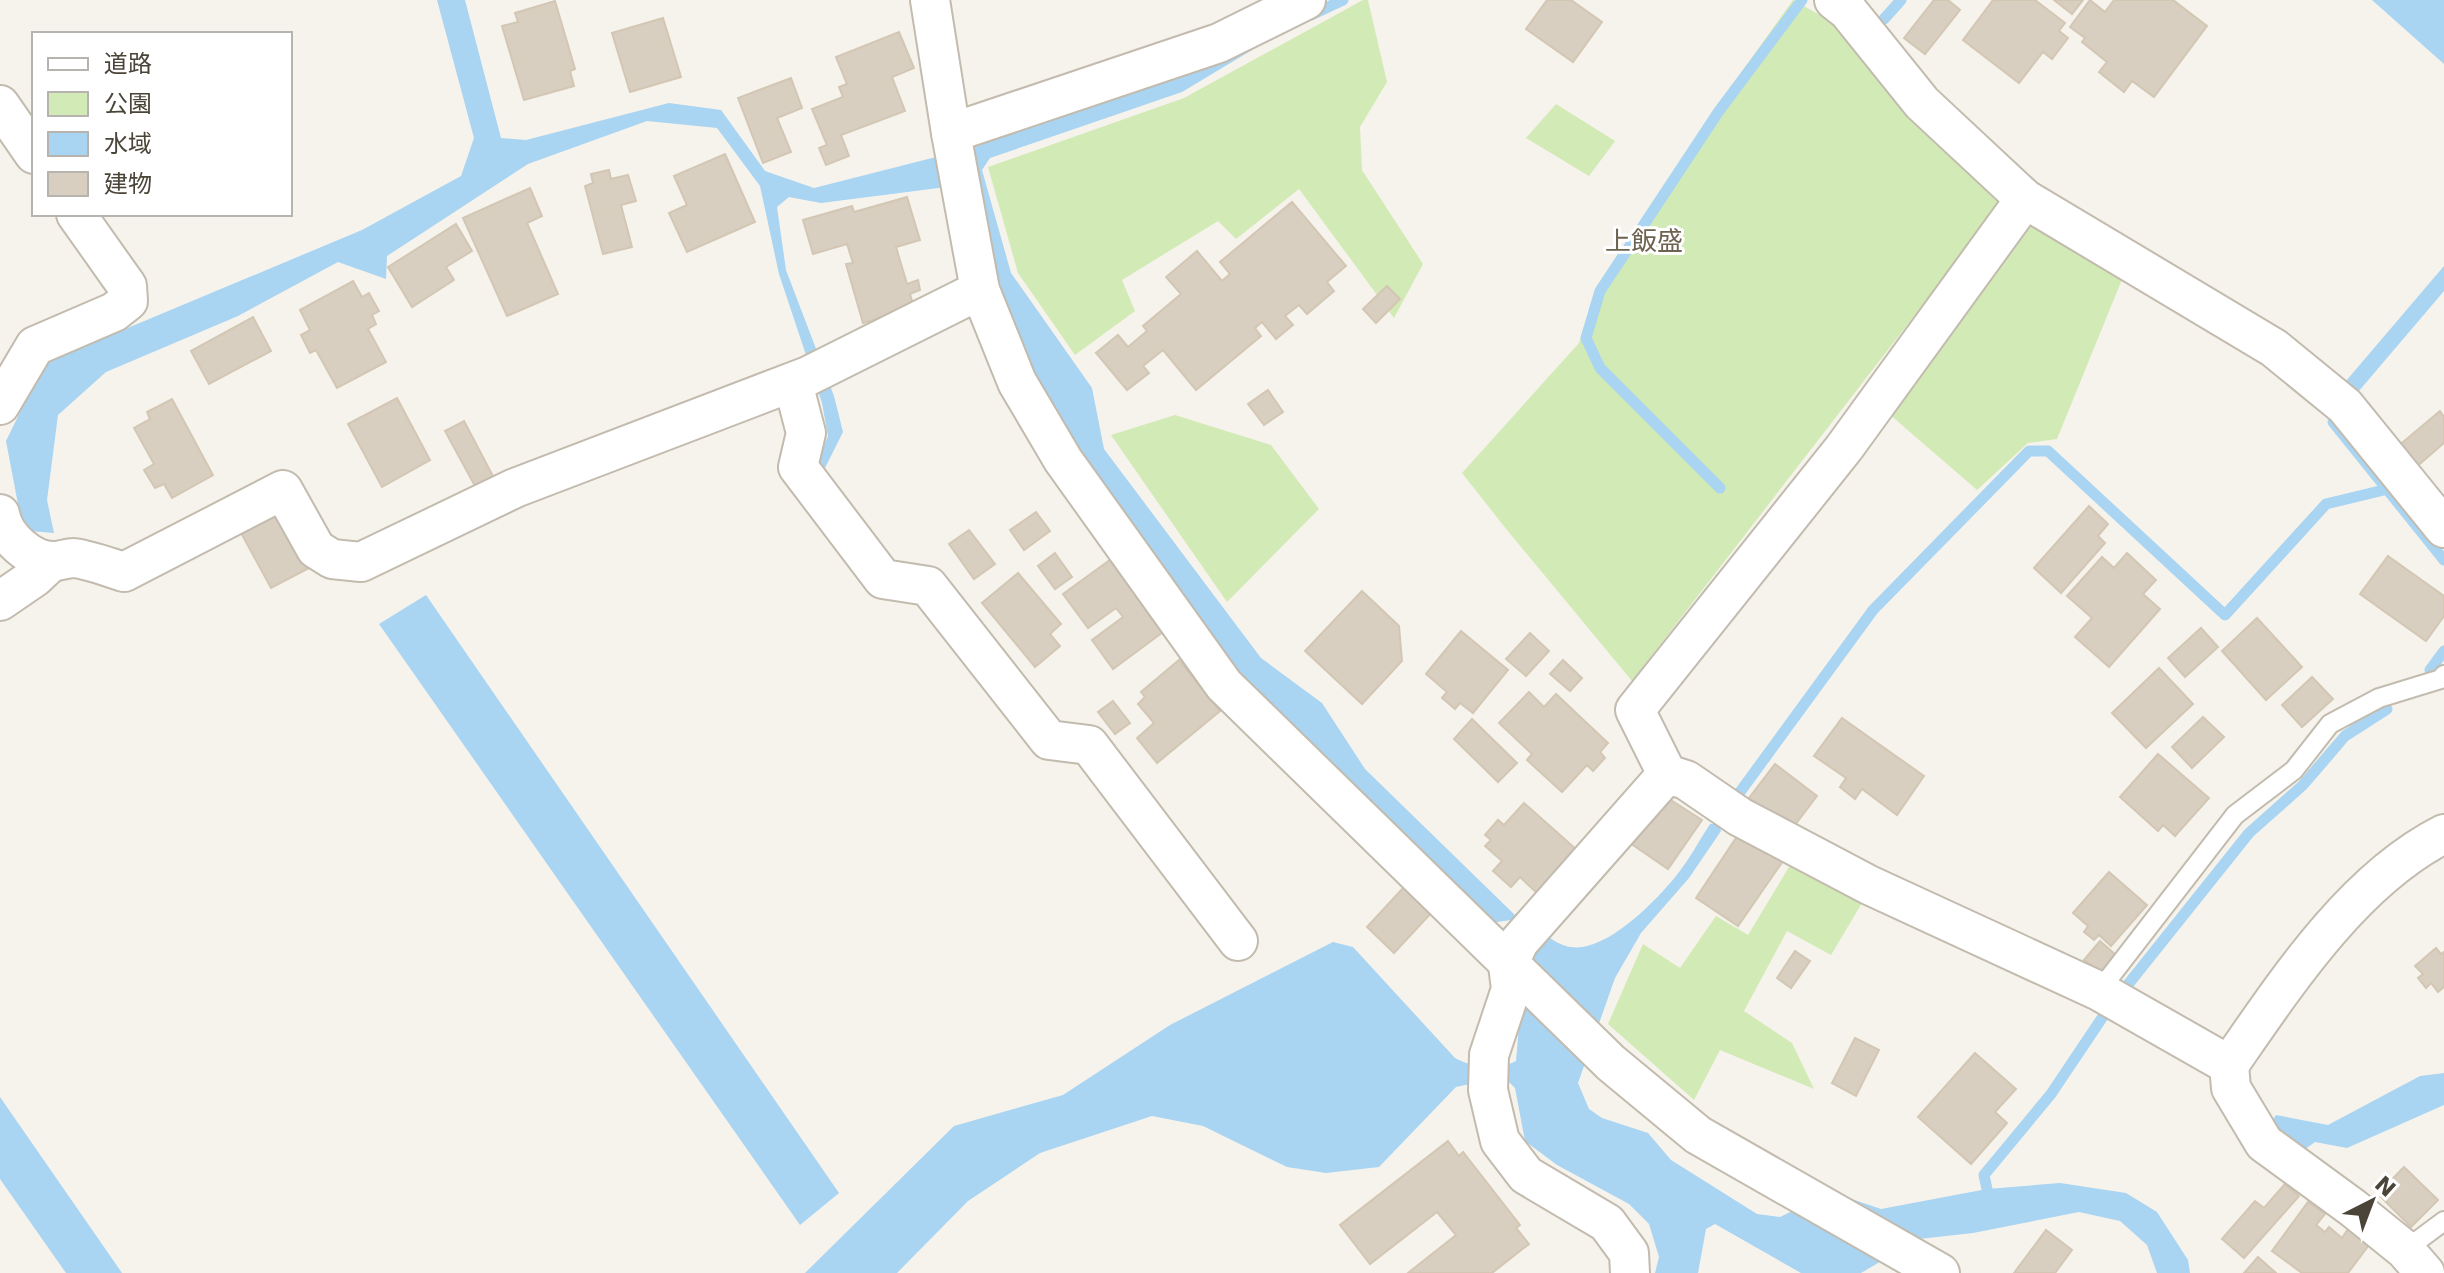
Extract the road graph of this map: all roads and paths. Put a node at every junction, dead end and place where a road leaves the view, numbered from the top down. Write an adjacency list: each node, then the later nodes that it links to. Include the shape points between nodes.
1 (930, 0): 6 (street)
2 (1306, 0): 6 (street)
3 (1834, 0): 7 (street, via 1922,103)
4 (0, 105): 5 (street)
5 (32, 151)
6 (956, 160): 9 (street)
7 (2025, 199): 13 (street, via 2274,348 2345,406); 17 (street, via 1844,448 1635,710)
8 (77, 216): 11 (street, via 127,286 128,301 35,346)
9 (980, 290): 10 (street); 20 (street, via 1017,382 1063,460 1224,685)
10 (809, 375): 14 (street, via 515,488 361,562 332,559 316,549 283,490 124,572 71,558); 19 (street, via 798,467 883,579 928,586 1049,740 1089,745)
11 (0, 405)
12 (0, 514): 14 (street, via 14,541)
13 (2444, 528)
14 (52, 561): 15 (street)
15 (0, 601)
16 (2444, 675): 21 (lane, via 2379,698 2330,724 2294,770 2235,815)
17 (1667, 774): 20 (street); 21 (street, via 1869,885)
18 (2444, 834): 22 (street, via 2371,885 2317,946)
19 (1238, 941)
20 (1520, 944): 25 (street, via 1611,1063 1698,1135); 26 (street, via 1488,1073 1500,1141 1526,1175 1607,1223 1629,1253)
21 (2110, 997): 22 (street)
22 (2229, 1065): 24 (street, via 2231,1088 2264,1143 2353,1208)
23 (2444, 1221): 24 (lane)
24 (2415, 1262)
25 (1926, 1265)
26 (1630, 1273)

